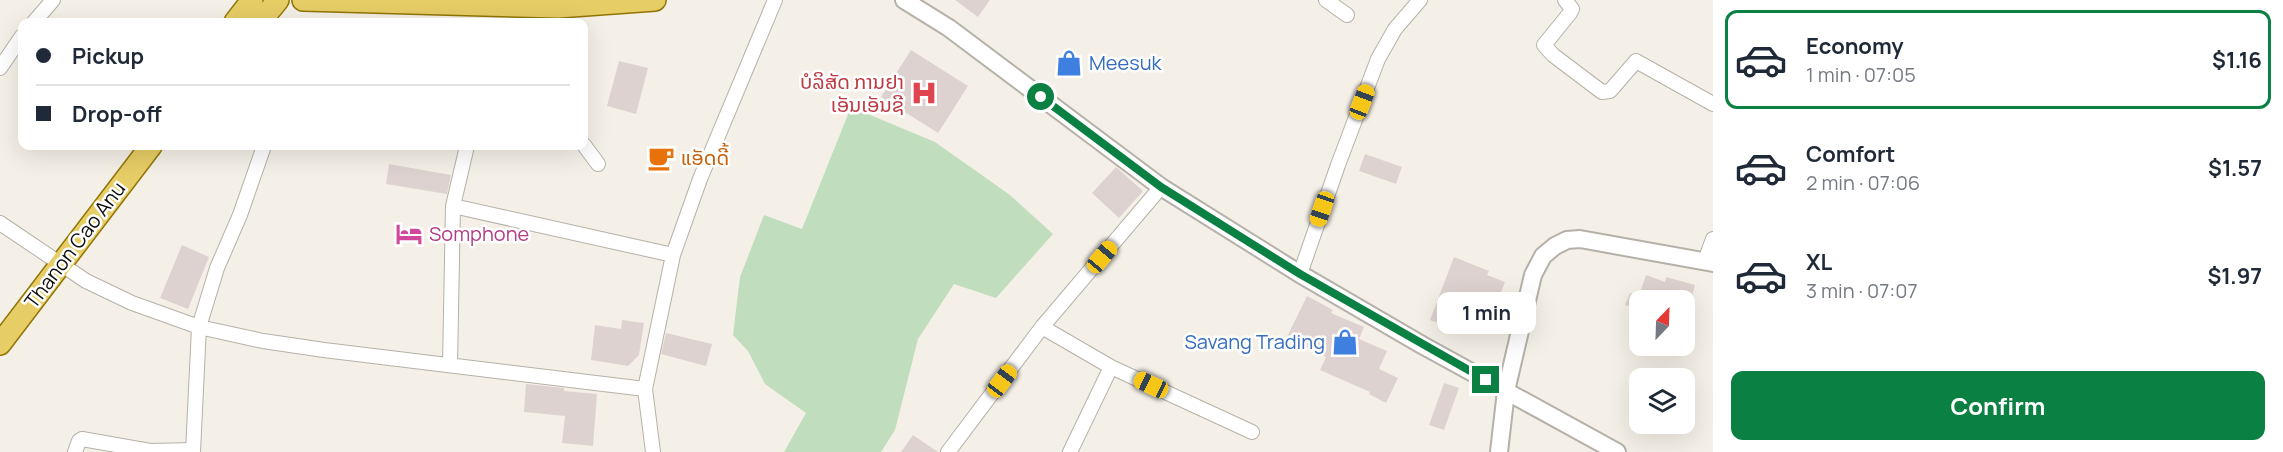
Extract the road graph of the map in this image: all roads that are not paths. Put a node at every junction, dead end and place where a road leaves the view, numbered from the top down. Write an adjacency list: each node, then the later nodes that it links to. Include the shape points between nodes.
1 (53, 0): 14 (street)
2 (252, 0): 15 (main road)
3 (278, 0): 16 (main road)
4 (303, 0): 12 (main road)
5 (425, 0): 12 (main road)
6 (645, 0): 12 (main road, via 558,8)
7 (775, 0): 29 (street, via 700,179)
8 (904, 0): 25 (street, via 949,28)
9 (1326, 0): 13 (street)
10 (1420, 0): 32 (street, via 1395,28 1378,59)
11 (1565, 0): 19 (street, via 1572,9 1544,45 1602,92 1610,92 1636,61)
12 (449, 5)
13 (1347, 15)
14 (37, 18)
15 (238, 18)
16 (263, 18)
17 (18, 42): 18 (street)
18 (0, 68)
19 (1713, 104)
20 (148, 150): 31 (main road, Thanon Cao Anu)
21 (263, 150): 33 (street)
22 (466, 150): 26 (street)
23 (588, 150): 24 (street)
24 (598, 164)
25 (1161, 187): 32 (street); 34 (street)
26 (453, 206): 29 (street); 36 (street)
27 (0, 224): 31 (street)
28 (1713, 238): 30 (street)
29 (673, 255): 38 (street)
30 (1709, 262): 39 (street, via 1580,238 1554,246 1533,276)
31 (61, 263): 33 (street, via 86,281); 35 (main road, Thanon Cao Anu)
32 (1300, 274): 39 (street)
33 (199, 327): 36 (street, via 273,342); 41 (street)
34 (1042, 327): 37 (street); 44 (street)
35 (0, 344)
36 (450, 366): 38 (street)
37 (1111, 367): 40 (street); 45 (street)
38 (645, 389): 43 (street)
39 (1506, 391): 46 (street); 47 (street)
40 (1252, 432)
41 (193, 451): 42 (street, via 150,451 82,439)
42 (75, 452)
43 (653, 452)
44 (948, 452)
45 (1070, 452)
46 (1499, 452)
47 (1617, 452)

